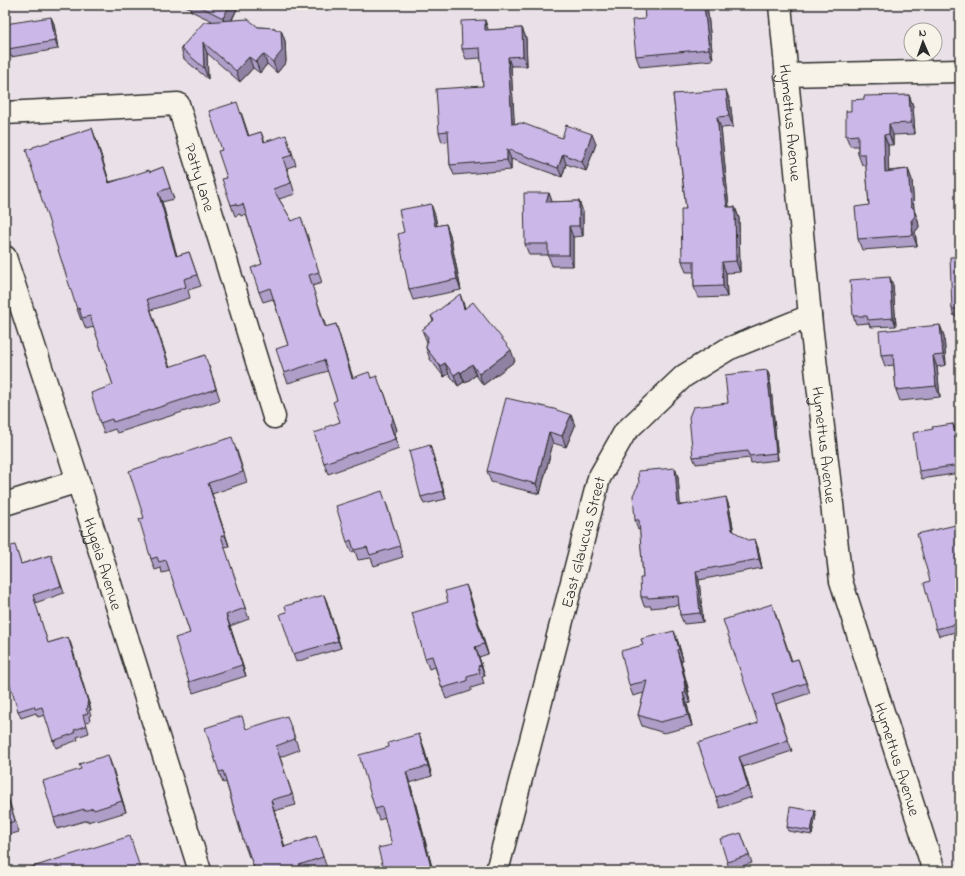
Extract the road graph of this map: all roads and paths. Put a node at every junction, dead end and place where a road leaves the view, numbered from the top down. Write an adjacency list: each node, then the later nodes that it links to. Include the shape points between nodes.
1 (780, 5): 3 (street, Hymettus Avenue)
2 (960, 71): 3 (street)
3 (786, 75): 6 (street, Hymettus Avenue)
4 (5, 113): 7 (street, Patty Lane, via 178,104)
5 (5, 257): 8 (street, Hygeia Avenue)
6 (810, 316): 11 (street, East Glaucus Street, via 728,349 684,376 625,432 599,478); 12 (street, Hymettus Avenue, via 841,581)
7 (274, 418)
8 (78, 481): 9 (street); 10 (street, Hygeia Avenue)
9 (5, 504)
10 (200, 871)
11 (497, 871)
12 (934, 871)

